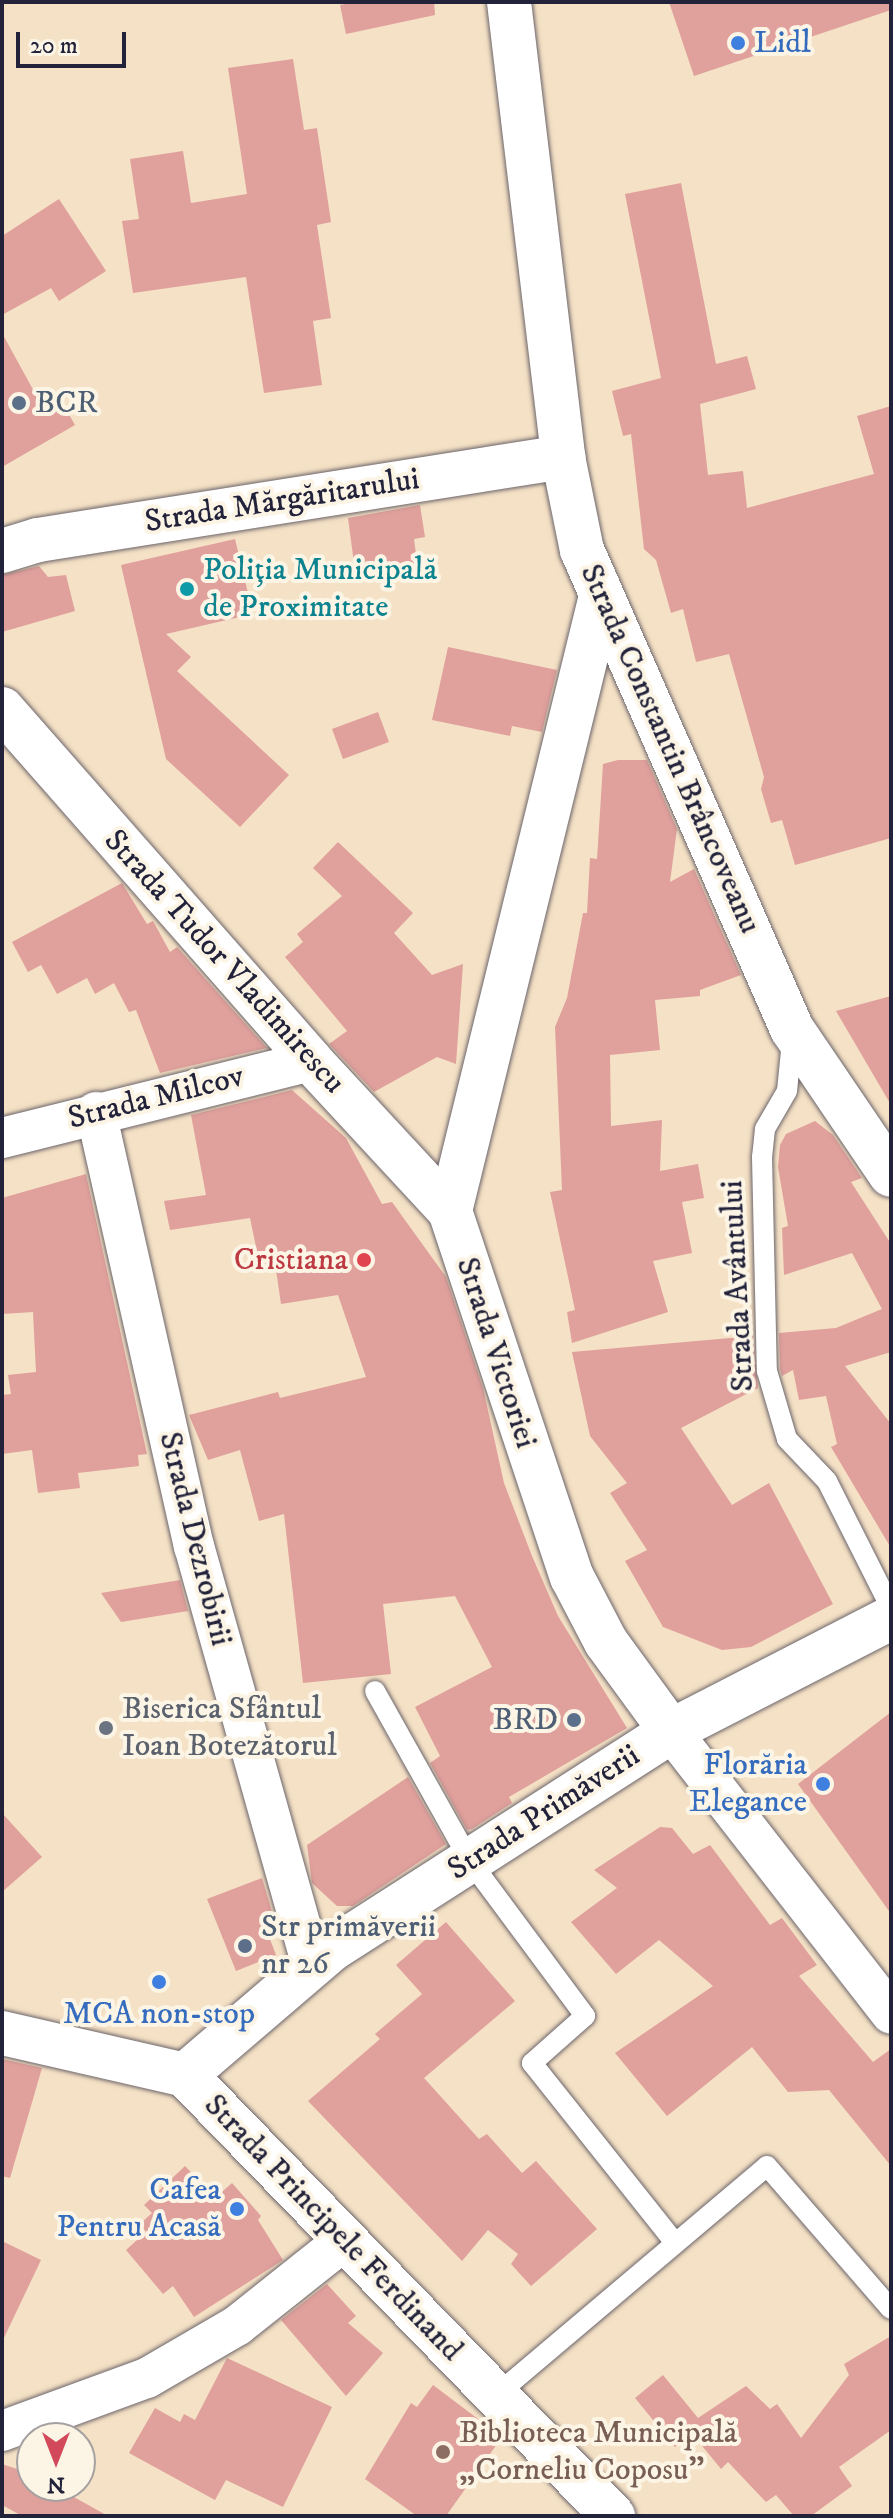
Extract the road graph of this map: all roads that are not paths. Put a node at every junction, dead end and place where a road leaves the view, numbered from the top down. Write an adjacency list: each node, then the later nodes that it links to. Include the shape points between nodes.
1 (509, 2): 2 (street, Strada Constantin Brâncoveanu)
2 (563, 457): 3 (street, Strada Mărgăritarului, via 38,540); 4 (street, Strada Constantin Brâncoveanu, via 582,550)
3 (2, 551)
4 (600, 600): 6 (street, Strada Constantin Brâncoveanu, via 650,698); 11 (street)
5 (2, 709): 7 (street, Strada Tudor Vladimirescu)
6 (792, 1029): 10 (street, Strada Constantin Brâncoveanu); 12 (lane, Strada Avântului, via 787,1091 765,1129 762,1157 768,1379 787,1439 827,1481)
7 (311, 1061): 8 (street, Strada Milcov); 11 (street, Strada Tudor Vladimirescu)
8 (96, 1112): 9 (street, Strada Milcov); 17 (street, Strada Dezrobirii, via 194,1546)
9 (7, 1129)
10 (891, 1175)
11 (450, 1211): 15 (street, Strada Victoriei, via 572,1577 606,1642)
12 (891, 1608)
13 (891, 1618): 15 (street, Strada Primăverii)
14 (375, 1691): 16 (lane)
15 (671, 1731): 16 (street, Strada Primăverii); 18 (street, Strada Victoriei)
16 (470, 1861): 17 (street, Strada Primăverii); 22 (lane, via 585,2016 532,2063)
17 (311, 1963): 20 (street, Strada Primăverii)
18 (891, 2014)
19 (2, 2033): 20 (street, Strada Principele Ferdinand)
20 (185, 2075): 21 (street, Strada Principele Ferdinand)
21 (345, 2240): 24 (street, Strada Principele Ferdinand); 25 (street, via 238,2325 147,2378)
22 (675, 2243): 23 (lane, via 767,2166); 24 (lane)
23 (891, 2309)
24 (495, 2396): 26 (street, Strada Principele Ferdinand)
25 (2, 2431)
26 (613, 2516)

